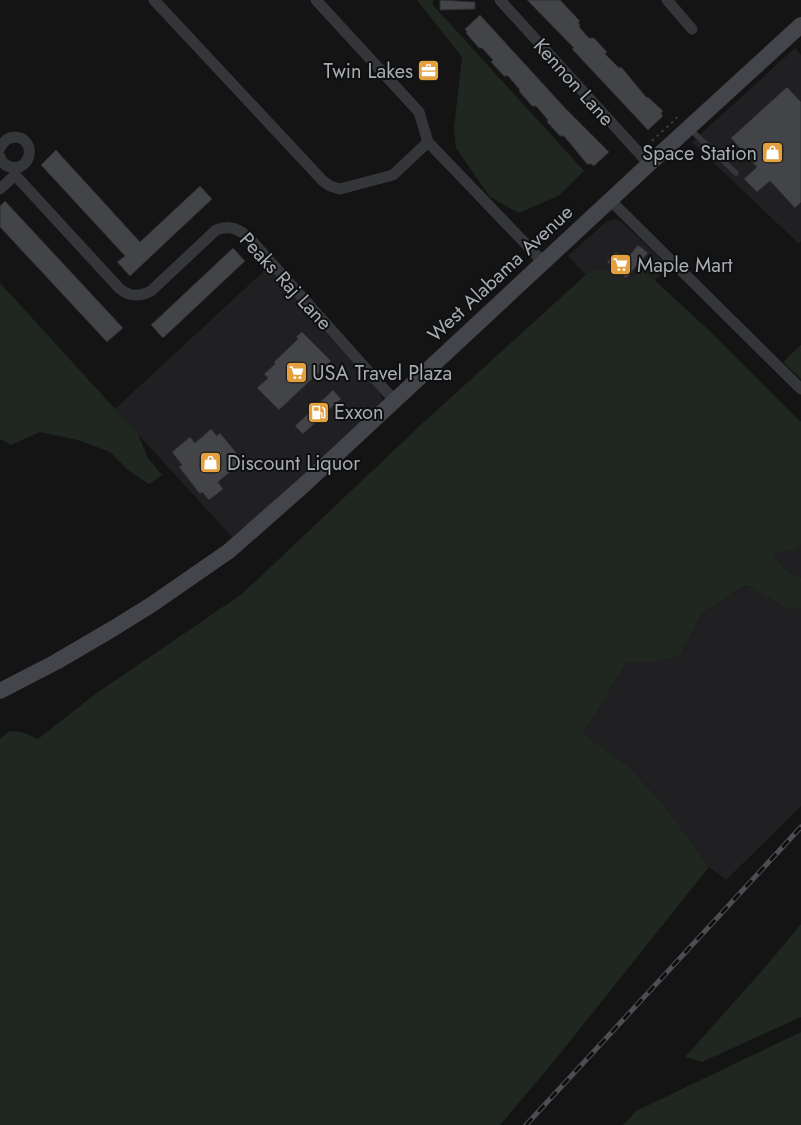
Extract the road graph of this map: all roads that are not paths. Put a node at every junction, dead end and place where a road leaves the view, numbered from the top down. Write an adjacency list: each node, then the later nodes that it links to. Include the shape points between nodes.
1 (154, 0): 8 (street, via 330,186 340,190 393,175)
2 (316, 0): 8 (street, via 419,112)
3 (500, 0): 11 (street, Kennon Lane)
4 (667, 0): 6 (street)
5 (801, 25): 7 (main road, West Alabama Avenue)
6 (692, 29)
7 (684, 120): 11 (main road, West Alabama Avenue); 13 (lane)
8 (428, 142): 16 (street)
9 (0, 148): 12 (street, via 13,137 26,142 30,152 27,161)
10 (0, 157): 12 (street)
11 (644, 158): 15 (main road, West Alabama Avenue)
12 (14, 172): 14 (street); 18 (street, Peaks Raj Lane, via 119,288 129,295 151,291 216,230 227,227 239,230)
13 (736, 172)
14 (0, 188)
15 (610, 200): 16 (main road, West Alabama Avenue); 17 (street)
16 (544, 262): 18 (main road, West Alabama Avenue)
17 (801, 389)
18 (394, 400): 19 (main road, West Alabama Avenue, via 229,551 114,628)
19 (0, 691)

